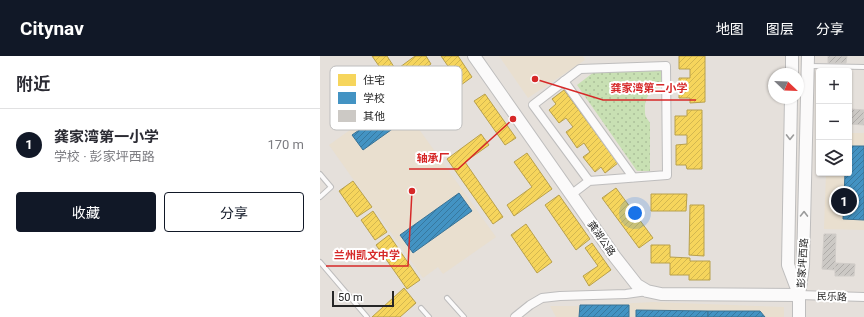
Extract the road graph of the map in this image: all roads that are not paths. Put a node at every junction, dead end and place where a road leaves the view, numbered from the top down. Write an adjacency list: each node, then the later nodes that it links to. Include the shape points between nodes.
1 (474, 56): 11 (main road, 龚湖公路)
2 (792, 56): 5 (main road)
3 (808, 61): 4 (lane); 15 (main road, 彭家坪西路, one-way to 3, via 803,266)
4 (864, 67)
5 (792, 68)
6 (564, 81): 9 (street); 9 (street, via 580,70 666,66 667,175); 10 (street, via 532,104)
7 (791, 104): 15 (main road, 彭家坪西路, one-way to 15, via 788,265)
8 (320, 174): 12 (lane, via 331,187)
9 (633, 177): 10 (street)
10 (589, 180): 11 (street)
11 (572, 194): 14 (main road, 龚湖公路, via 615,257 637,285)
12 (320, 197)
13 (320, 262): 19 (lane)
14 (647, 291): 15 (main road, via 661,294); 22 (street, via 542,298)
15 (799, 295): 16 (street, 民乐路); 23 (main road)
16 (864, 297)
17 (447, 298): 21 (lane)
18 (421, 308): 20 (lane)
19 (367, 317)
20 (429, 317)
21 (464, 317)
22 (515, 317)
23 (799, 317)

